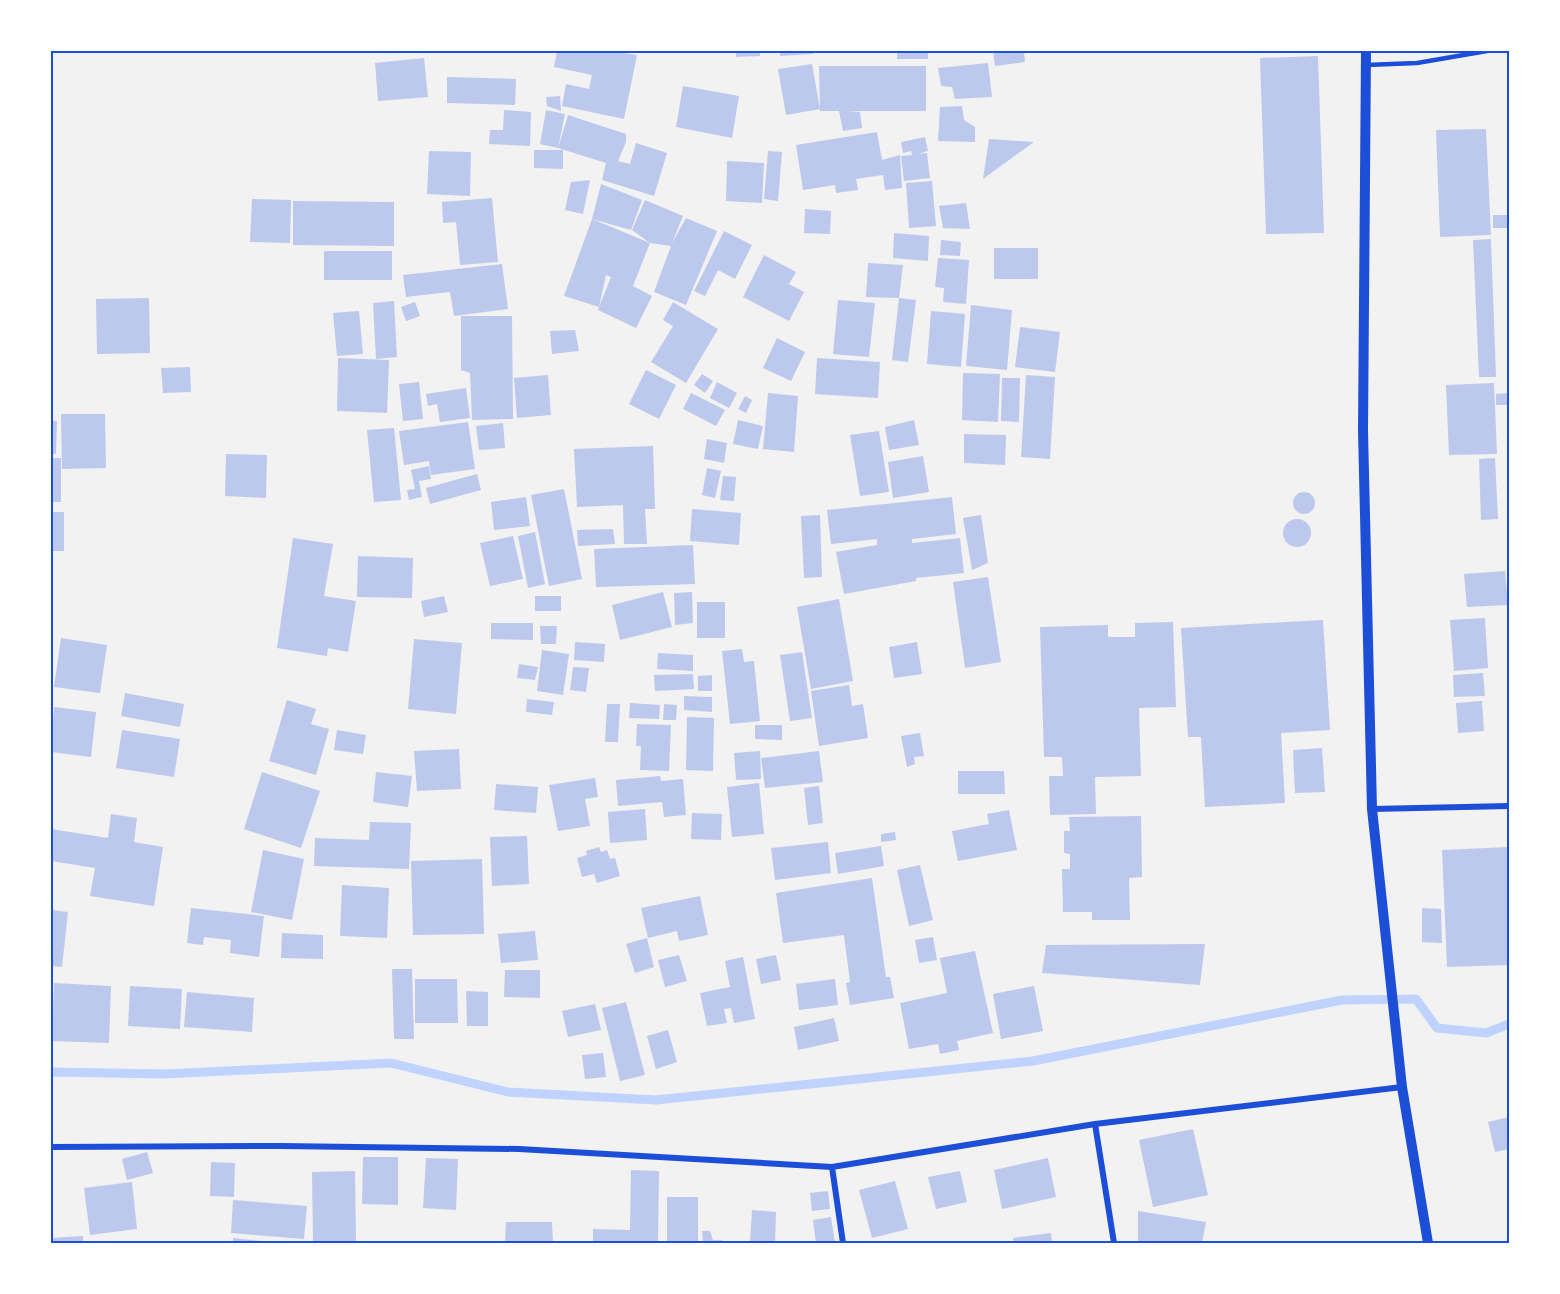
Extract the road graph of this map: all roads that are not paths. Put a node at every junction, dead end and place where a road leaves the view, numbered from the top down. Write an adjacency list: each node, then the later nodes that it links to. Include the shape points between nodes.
1 (1366, 51): 3 (street)
2 (1487, 51): 3 (lane, via 1417,63)
3 (1366, 65): 5 (street, via 1363,431)
4 (1509, 806): 5 (street)
5 (1372, 809): 6 (street)
6 (1402, 1087): 7 (street); 12 (street)
7 (1095, 1124): 9 (street); 11 (street)
8 (51, 1147): 9 (street, via 519,1149)
9 (832, 1167): 10 (street)
10 (843, 1243)
11 (1114, 1243)
12 (1428, 1243)

